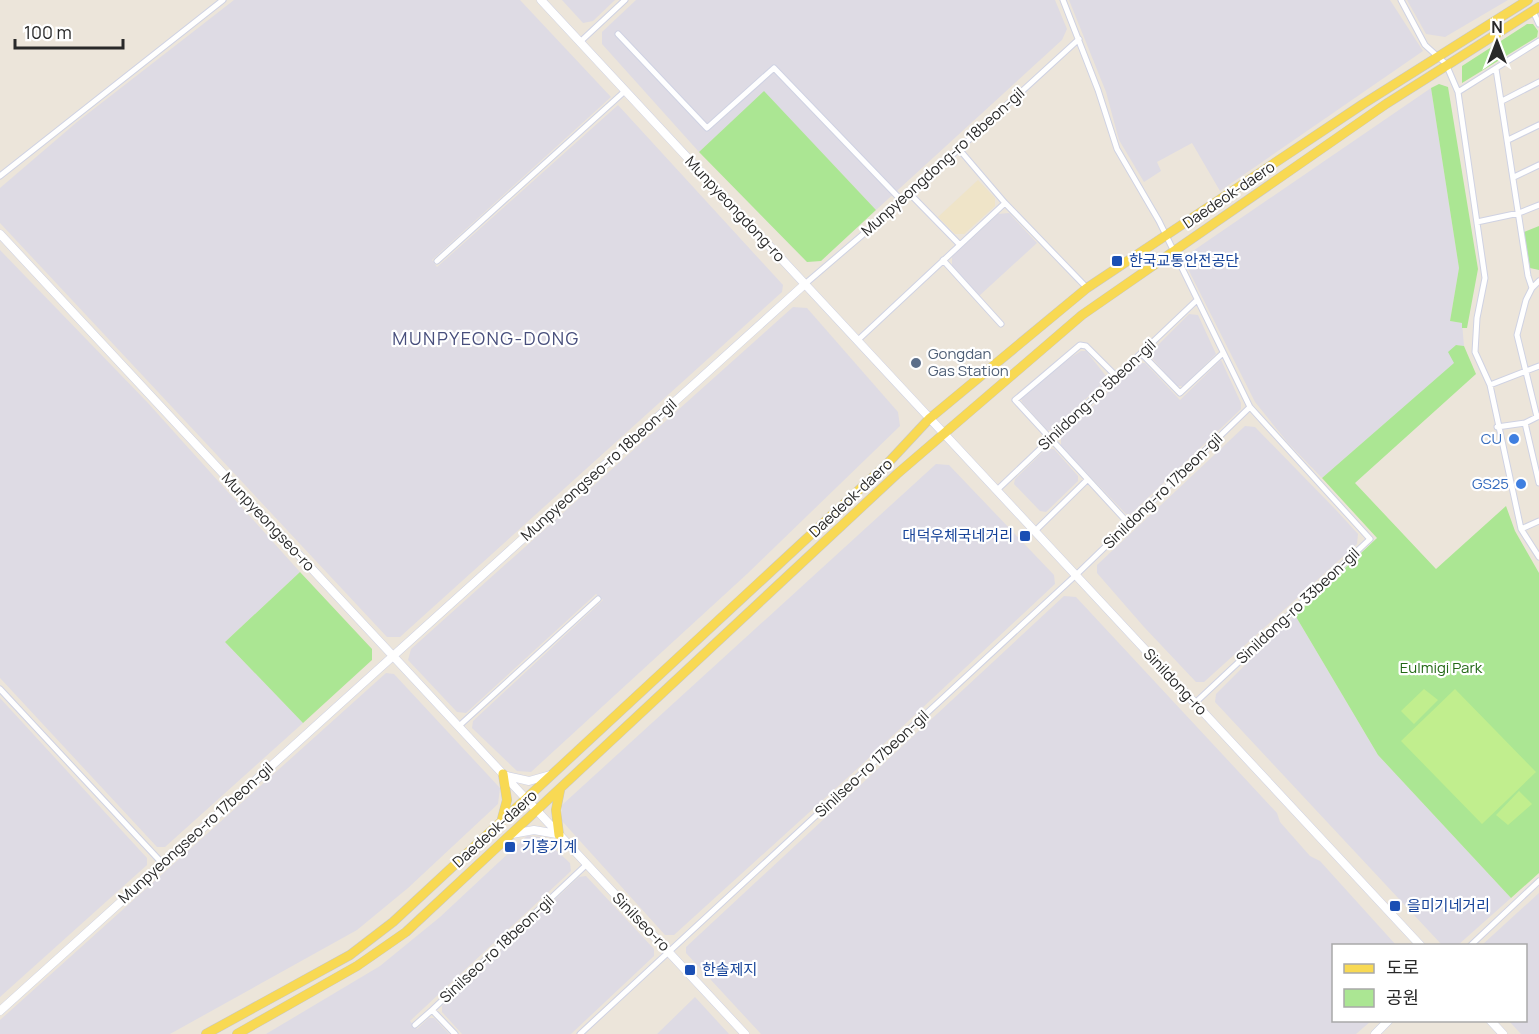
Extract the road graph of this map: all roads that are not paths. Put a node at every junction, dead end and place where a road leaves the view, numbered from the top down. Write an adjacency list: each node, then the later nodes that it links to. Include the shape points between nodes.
1 (223, 0): 24 (street)
2 (541, 0): 12 (main road, Munpyeongdong-ro)
3 (625, 0): 12 (street)
4 (1063, 0): 10 (street, Sinildong-ro 33beon-gil)
5 (1401, 0): 13 (street, via 1425,45)
6 (1527, 0): 13 (main road, Daedeok-daero)
7 (1536, 9): 8 (street); 14 (main road, Daedeok-daero)
8 (1539, 24)
9 (618, 34): 27 (street, via 707,128 774,68)
10 (1079, 39): 22 (street, Munpyeongdong-ro 18beon-gil); 33 (street, Sinildong-ro 33beon-gil, via 1117,149)
11 (1539, 41): 15 (street)
12 (580, 42): 17 (main road, Munpyeongdong-ro)
13 (1438, 56): 14 (street); 33 (main road, Daedeok-daero)
14 (1446, 64): 18 (street); 35 (main road, Daedeok-daero)
15 (1496, 69): 18 (street); 19 (street)
16 (1539, 82): 19 (street)
17 (625, 91): 37 (street); 39 (main road, Munpyeongdong-ro)
18 (1458, 92): 31 (street)
19 (1502, 100): 21 (street)
20 (1539, 125): 21 (street)
21 (1508, 140): 25 (street)
22 (958, 148): 26 (street, Munpyeongdong-ro 18beon-gil); 28 (street)
23 (1539, 165): 25 (street)
24 (0, 176)
25 (1514, 177): 30 (street)
26 (909, 193): 27 (street, Munpyeongdong-ro 18beon-gil); 34 (street)
27 (902, 201): 39 (street, Munpyeongdong-ro 18beon-gil)
28 (1005, 203): 34 (street); 40 (street)
29 (1539, 205): 30 (street)
30 (1519, 213): 31 (street); 41 (street)
31 (1477, 222): 50 (street, via 1485,278 1475,351)
32 (0, 234): 68 (main road, Munpyeongseo-ro)
33 (1165, 237): 35 (street, Sinildong-ro 33beon-gil); 40 (main road, Daedeok-daero)
34 (959, 244): 36 (street)
35 (1174, 253): 42 (street, Sinildong-ro 33beon-gil); 56 (main road, Daedeok-daero, via 1082,315)
36 (943, 260): 43 (street); 44 (street)
37 (437, 261)
38 (1539, 281): 41 (street)
39 (805, 284): 44 (main road, Munpyeongdong-ro); 68 (main road, Munpyeongseo-ro 18beon-gil)
40 (1087, 288): 53 (main road, Daedeok-daero)
41 (1532, 288): 48 (street, via 1517,335)
42 (1197, 300): 45 (street, Sinildong-ro 33beon-gil); 46 (street, Sinildong-ro 5beon-gil)
43 (1001, 324)
44 (858, 340): 53 (main road, Munpyeongdong-ro)
45 (1223, 353): 46 (street, via 1180,393); 51 (street, Sinildong-ro 33beon-gil)
46 (1142, 354): 49 (street, Sinildong-ro 5beon-gil)
47 (1539, 366): 48 (street)
48 (1525, 373): 50 (street); 52 (street)
49 (1116, 376): 57 (street, Sinildong-ro 5beon-gil); 57 (street, via 1086,346 1080,345 1015,400)
50 (1490, 385): 55 (street)
51 (1250, 407): 62 (street, Sinildong-ro 17beon-gil); 70 (street, Sinildong-ro 33beon-gil, via 1370,539)
52 (1538, 416): 54 (street)
53 (929, 419): 56 (main road, Sinildong-ro); 72 (main road, Daedeok-daero, via 888,463)
54 (1525, 423): 55 (street); 59 (street)
55 (1497, 427): 63 (street)
56 (941, 434): 60 (main road, Sinildong-ro); 74 (main road, Daedeok-daero)
57 (1050, 439): 58 (street); 60 (street, Sinildong-ro 5beon-gil)
58 (1087, 480): 62 (street); 64 (street)
59 (1539, 483)
60 (997, 490): 64 (main road, Sinildong-ro)
61 (1539, 521): 63 (street)
62 (1129, 524): 66 (street, Sinildong-ro 17beon-gil)
63 (1521, 529): 65 (street)
64 (1035, 531): 66 (main road, Sinildong-ro)
65 (1539, 557)
66 (1076, 575): 70 (main road, Sinildong-ro); 85 (street, Sinilseo-ro 17beon-gil)
67 (598, 598): 71 (street)
68 (393, 656): 71 (main road, Munpyeongseo-ro); 80 (main road, Munpyeongseo-ro 17beon-gil)
69 (0, 689): 80 (street)
70 (1195, 703): 83 (main road, Sinildong-ro)
71 (459, 726): 73 (main road, Munpyeongseo-ro)
72 (557, 773): 73 (main road, via 529,780); 75 (main road, Daedeok-daero)
73 (503, 774): 75 (main road, Munpyeongseo-ro); 77 (main road, via 507,800)
74 (563, 783): 76 (main road, Daedeok-daero); 79 (main road, via 556,810)
75 (526, 800): 76 (main road, Munpyeongseo-ro); 77 (main road, Daedeok-daero)
76 (536, 811): 78 (main road, Daedeok-daero); 79 (main road, Sinilseo-ro)
77 (501, 821): 91 (main road, Daedeok-daero, via 393,922 350,955)
78 (512, 834): 79 (main road, via 534,830); 92 (main road, Daedeok-daero, via 406,932 357,966)
79 (559, 835): 81 (main road, Sinilseo-ro)
80 (162, 863): 87 (main road, Munpyeongseo-ro 17beon-gil)
81 (586, 865): 85 (main road, Sinilseo-ro); 86 (street, Sinilseo-ro 18beon-gil)
82 (1539, 881): 84 (street)
83 (1419, 944)
84 (1471, 944)
85 (669, 952): 94 (street); 95 (main road, Sinilseo-ro)
86 (432, 1010): 90 (street); 93 (street, Sinilseo-ro 18beon-gil)
87 (0, 1011)
88 (1387, 1022): 96 (main road)
89 (1492, 1022): 97 (main road)
90 (415, 1025)
91 (206, 1034)
92 (237, 1034)
93 (455, 1034)
94 (580, 1034)
95 (745, 1034)
96 (1375, 1034)
97 (1503, 1034)

